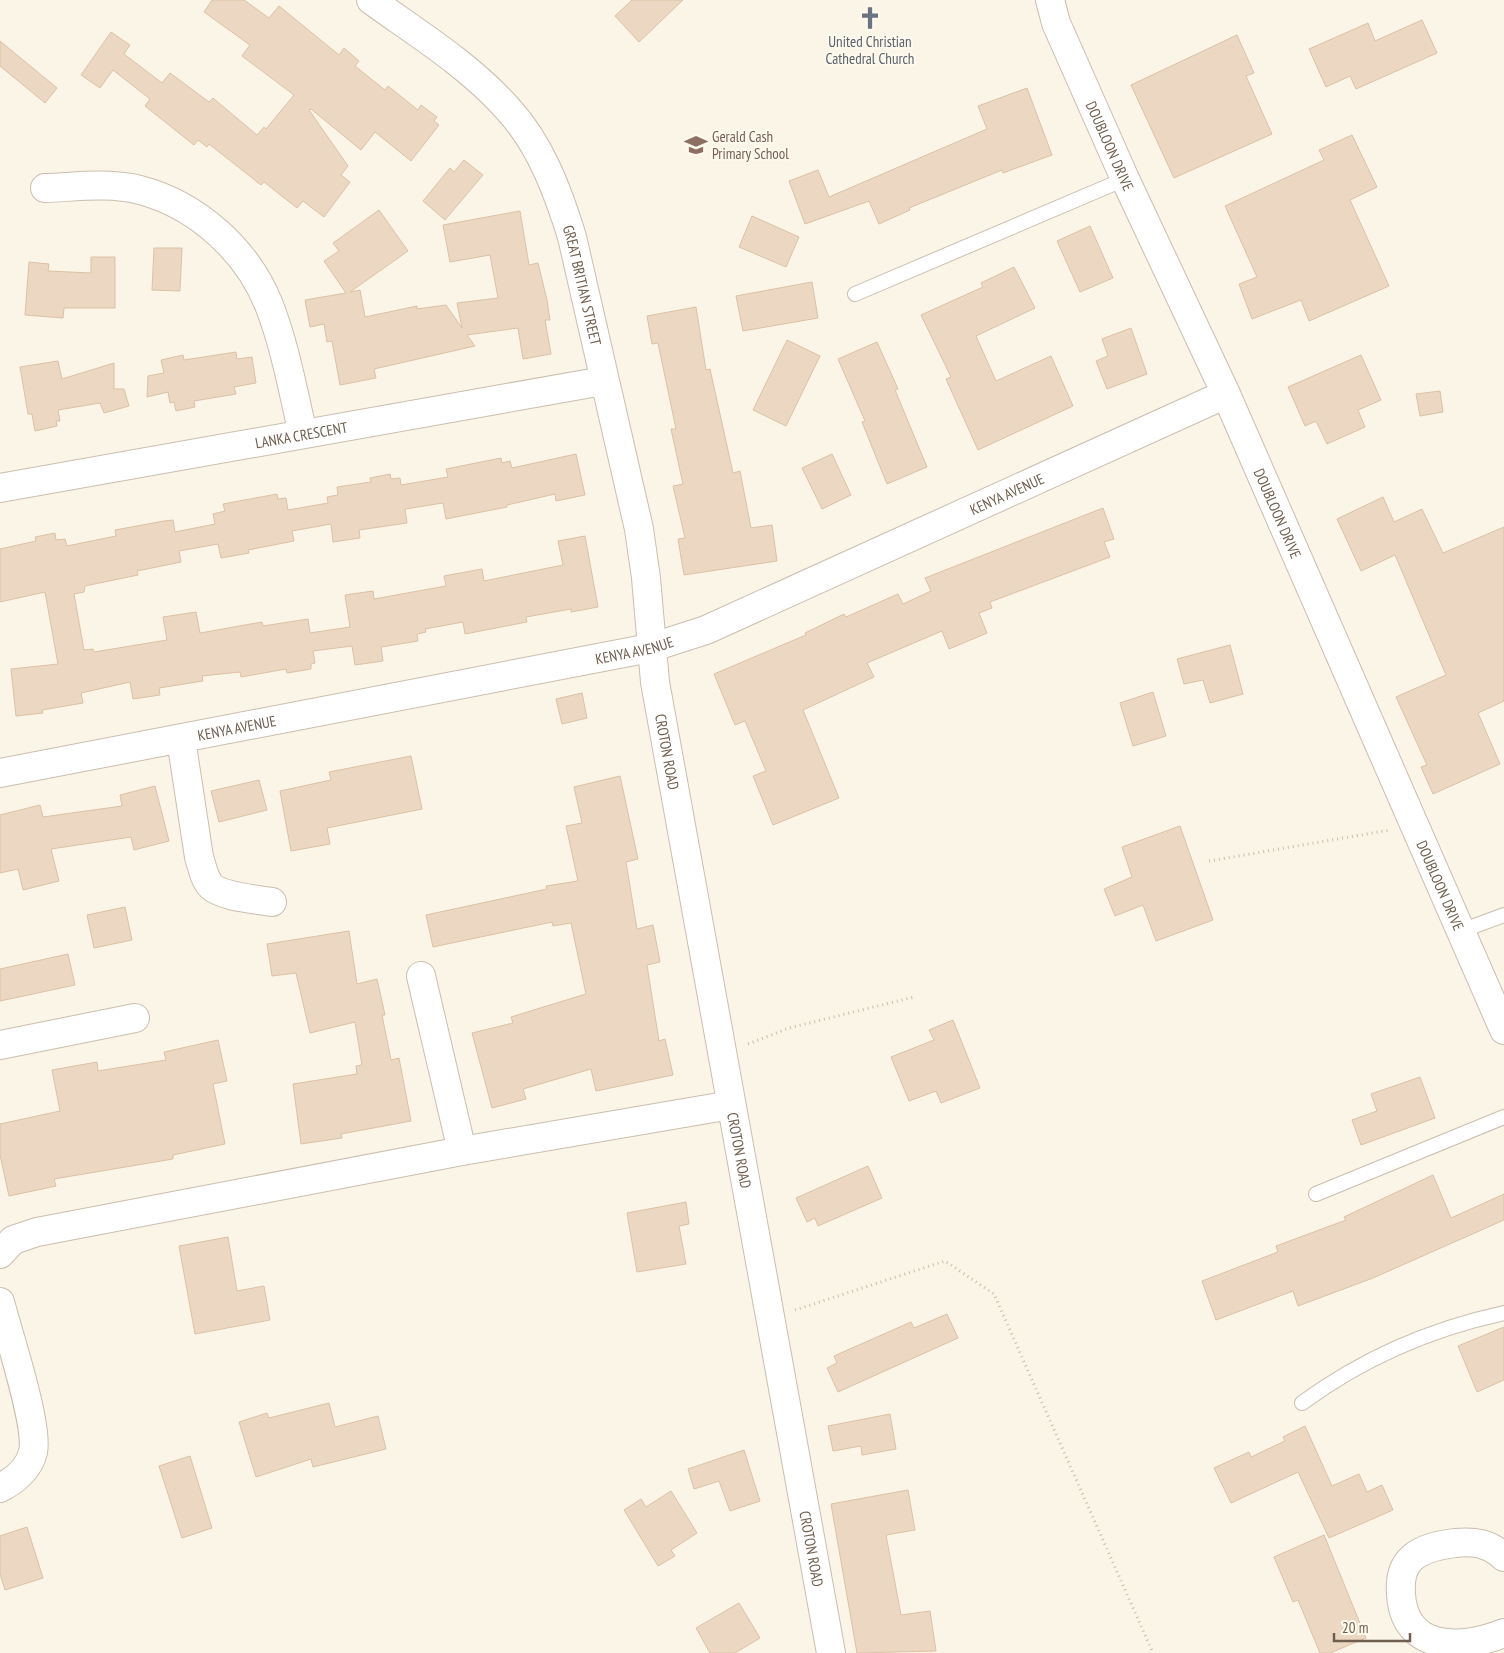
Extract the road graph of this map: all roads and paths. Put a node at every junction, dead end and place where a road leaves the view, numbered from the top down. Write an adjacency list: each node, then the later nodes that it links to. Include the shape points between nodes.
1 (371, 0): 6 (street, GREAT BRITIAN STREET, via 466,69 509,110 530,138 560,198 572,237)
2 (1050, 0): 3 (street, DOUBLOON DRIVE, via 1056,23)
3 (1125, 179): 5 (lane); 7 (street, DOUBLOON DRIVE)
4 (44, 188): 8 (street, via 96,186 139,190 181,206 224,238 239,255 268,303 277,326)
5 (855, 294)
6 (603, 381): 8 (street, LANKA CRESCENT); 10 (street, GREAT BRITIAN STREET, via 639,529)
7 (1226, 394): 10 (street, KENYA AVENUE, via 706,630); 13 (street, DOUBLOON DRIVE)
8 (303, 434): 9 (street, LANKA CRESCENT)
9 (0, 488)
10 (650, 648): 11 (street, KENYA AVENUE); 23 (street, CROTON ROAD)
11 (181, 739): 12 (street, KENYA AVENUE); 15 (street, via 199,857 211,886 221,892)
12 (0, 773)
13 (1415, 826): 14 (path); 17 (street, DOUBLOON DRIVE)
14 (1209, 861)
15 (272, 902)
16 (1504, 915): 17 (lane)
17 (1461, 931): 21 (street, DOUBLOON DRIVE)
18 (421, 976): 26 (street)
19 (914, 997): 23 (path, via 789,1028)
20 (136, 1018): 22 (street)
21 (1504, 1030)
22 (0, 1045)
23 (722, 1055): 24 (street, CROTON ROAD)
24 (731, 1105): 26 (street); 31 (street, CROTON ROAD)
25 (1504, 1117): 27 (lane)
26 (462, 1151): 28 (street, via 37,1232 13,1240)
27 (1316, 1194)
28 (0, 1254)
29 (0, 1302): 33 (street, via 32,1422 34,1444 25,1468)
30 (1504, 1313): 32 (lane, via 1445,1327 1410,1341 1337,1378)
31 (770, 1318): 36 (street, CROTON ROAD); 37 (path, via 945,1261 994,1294)
32 (1302, 1403)
33 (0, 1488)
34 (1504, 1557): 35 (street, via 1485,1544 1472,1541 1443,1544 1411,1559 1403,1571 1401,1588 1407,1620 1416,1632 1430,1640 1445,1644 1462,1643)
35 (1504, 1633)
36 (831, 1653)
37 (1153, 1653)

